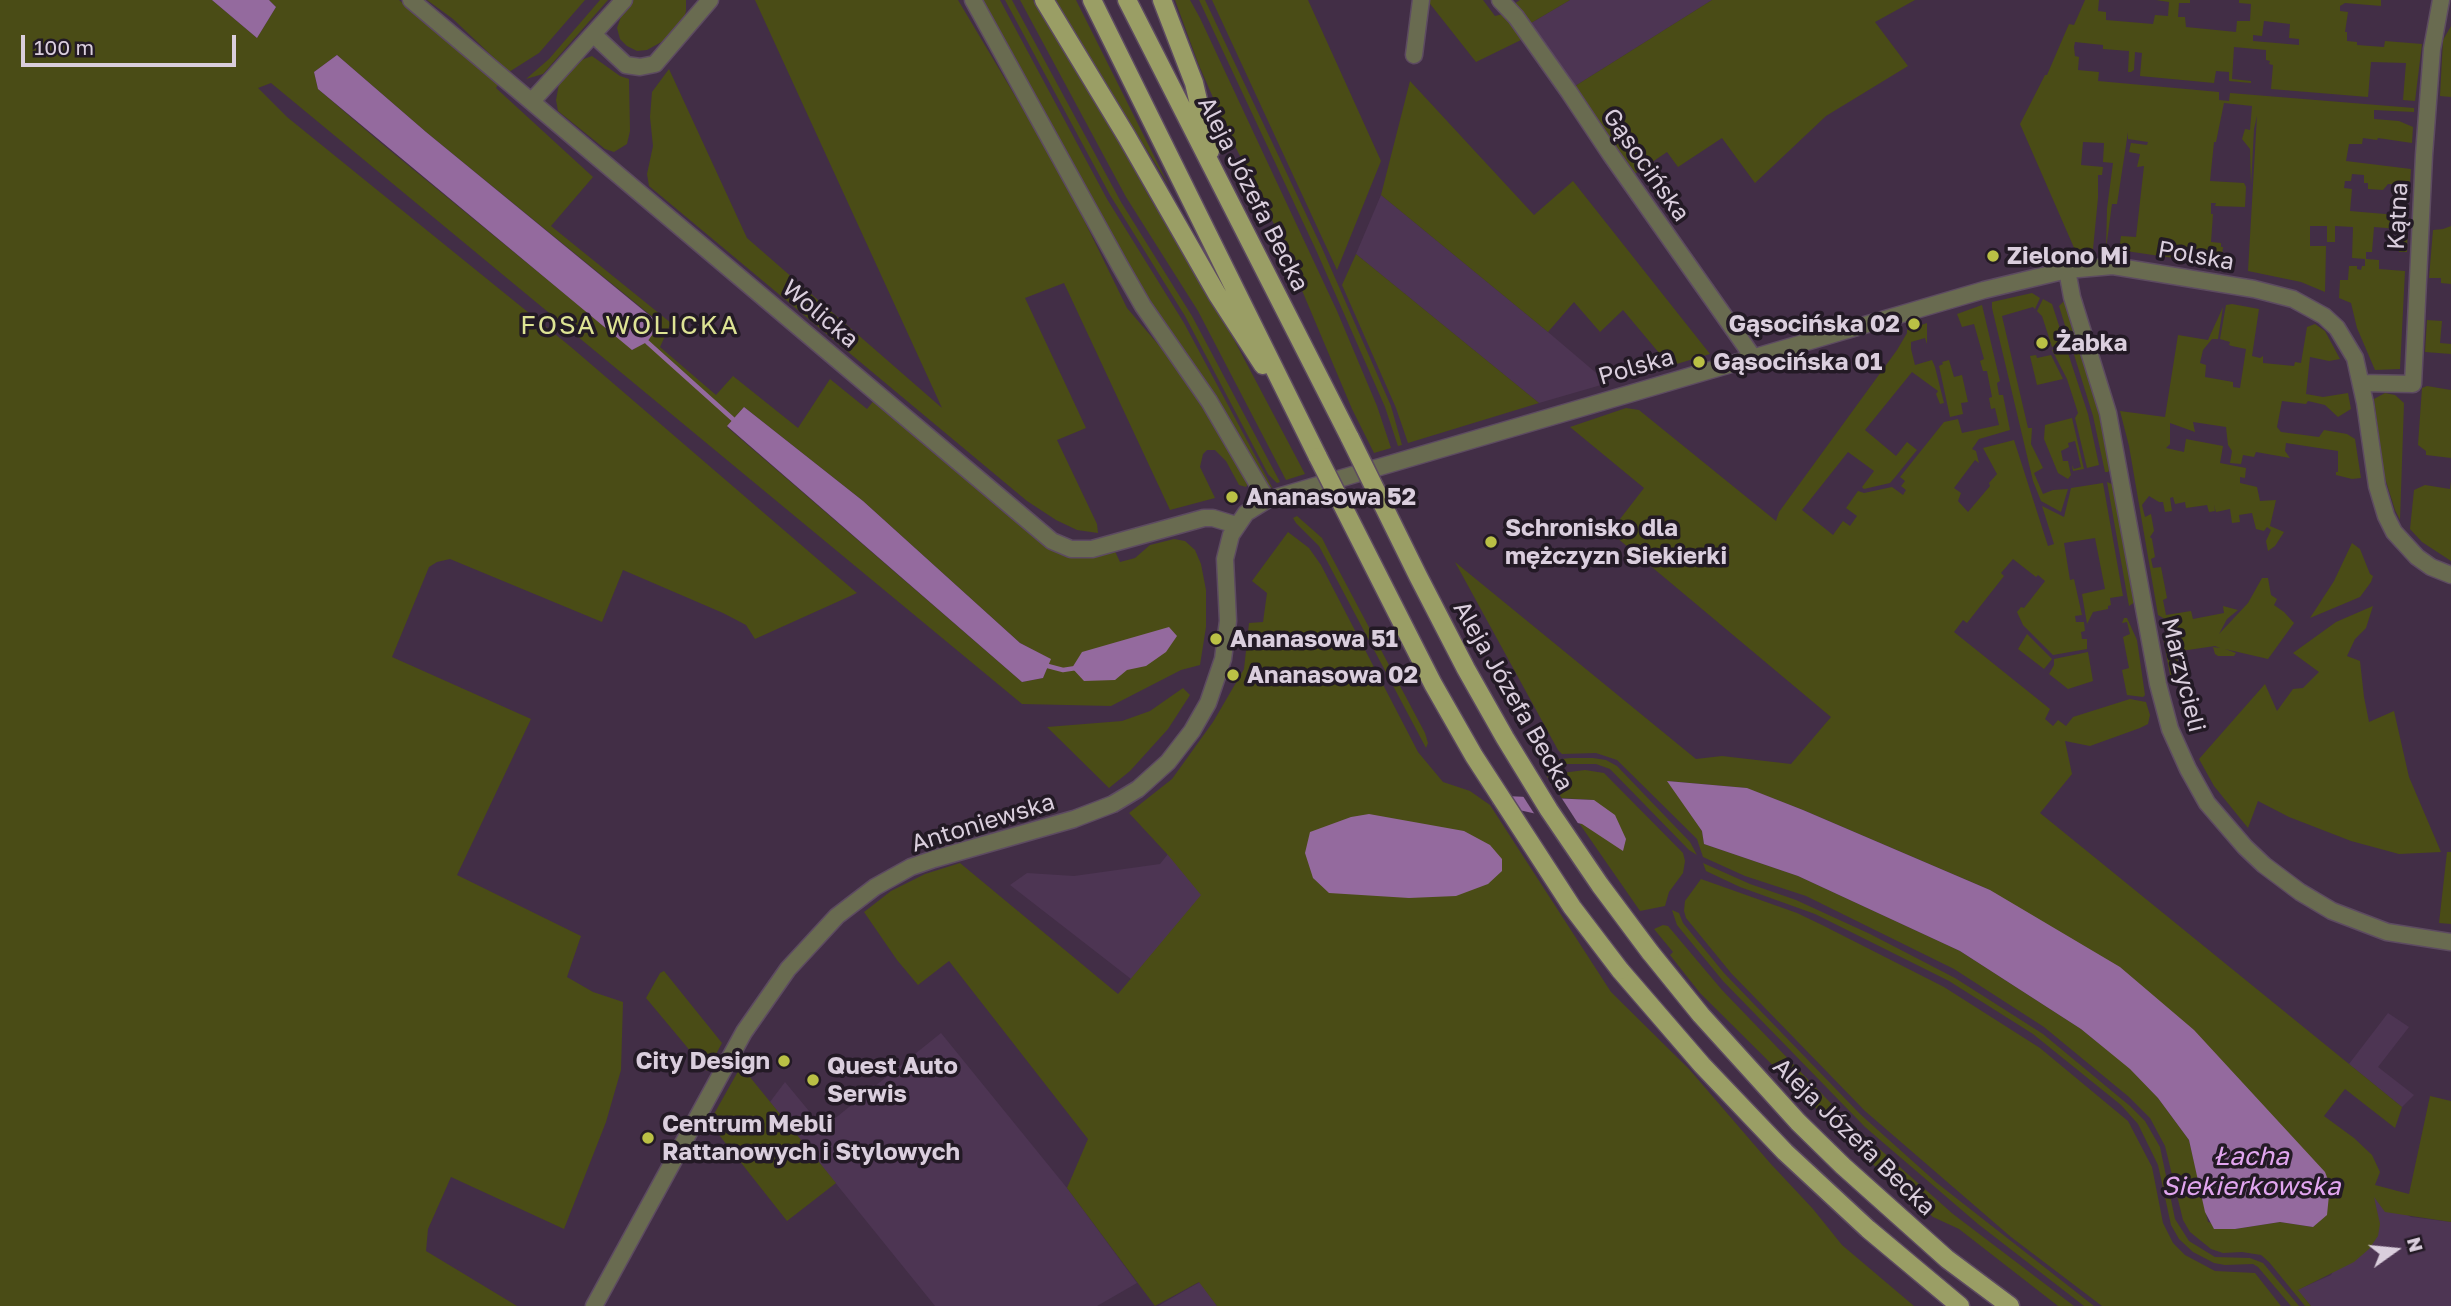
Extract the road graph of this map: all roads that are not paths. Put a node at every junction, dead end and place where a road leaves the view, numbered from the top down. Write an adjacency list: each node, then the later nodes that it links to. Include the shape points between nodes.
1 (411, 0): 14 (street, Wolicka)
2 (624, 0): 12 (street)
3 (710, 0): 12 (street, via 655,64 626,65)
4 (973, 0): 20 (street, via 1119,266 1209,401)
5 (1044, 0): 19 (main road, via 1231,316)
6 (1092, 0): 19 (main road)
7 (1127, 0): 15 (main road, Aleja Józefa Becka)
8 (1162, 0): 15 (main road, via 1195,83)
9 (1421, 0): 13 (street)
10 (1500, 0): 17 (street, Gąsocińska)
11 (2441, 0): 18 (street, Kątna, via 2432,49 2424,155 2413,384)
12 (594, 35): 14 (street)
13 (1414, 55)
14 (532, 101): 21 (street, Wolicka, via 1052,541 1071,549 1092,549 1204,518)
15 (1217, 178): 26 (main road, Aleja Józefa Becka, bridge, via 1436,611 1549,810 1600,885 1709,1024 1798,1122 1947,1259)
16 (2067, 270): 17 (street, Polska); 18 (street, Polska, via 2134,268 2292,299 2317,310 2337,328 2355,358); 23 (street, Marzycieli, via 2071,297 2108,413 2161,696 2177,747 2207,803 2264,865 2332,911 2387,932)
17 (1754, 357): 20 (street, Polska)
18 (2361, 383): 22 (street, Polska, via 2386,516 2417,557)
19 (1283, 388): 25 (main road, bridge, via 1433,684 1572,907 1702,1065 1785,1152 1868,1230)
20 (1267, 500): 21 (street, via 1245,513)
21 (1236, 525): 24 (street, Antoniewska, via 1225,559 1228,621 1223,660 1208,703 1181,746 1153,776 1113,804 911,867 837,915 788,969 744,1032)
22 (2451, 575)
23 (2451, 942)
24 (594, 1306)
25 (1960, 1306)
26 (2010, 1306)

